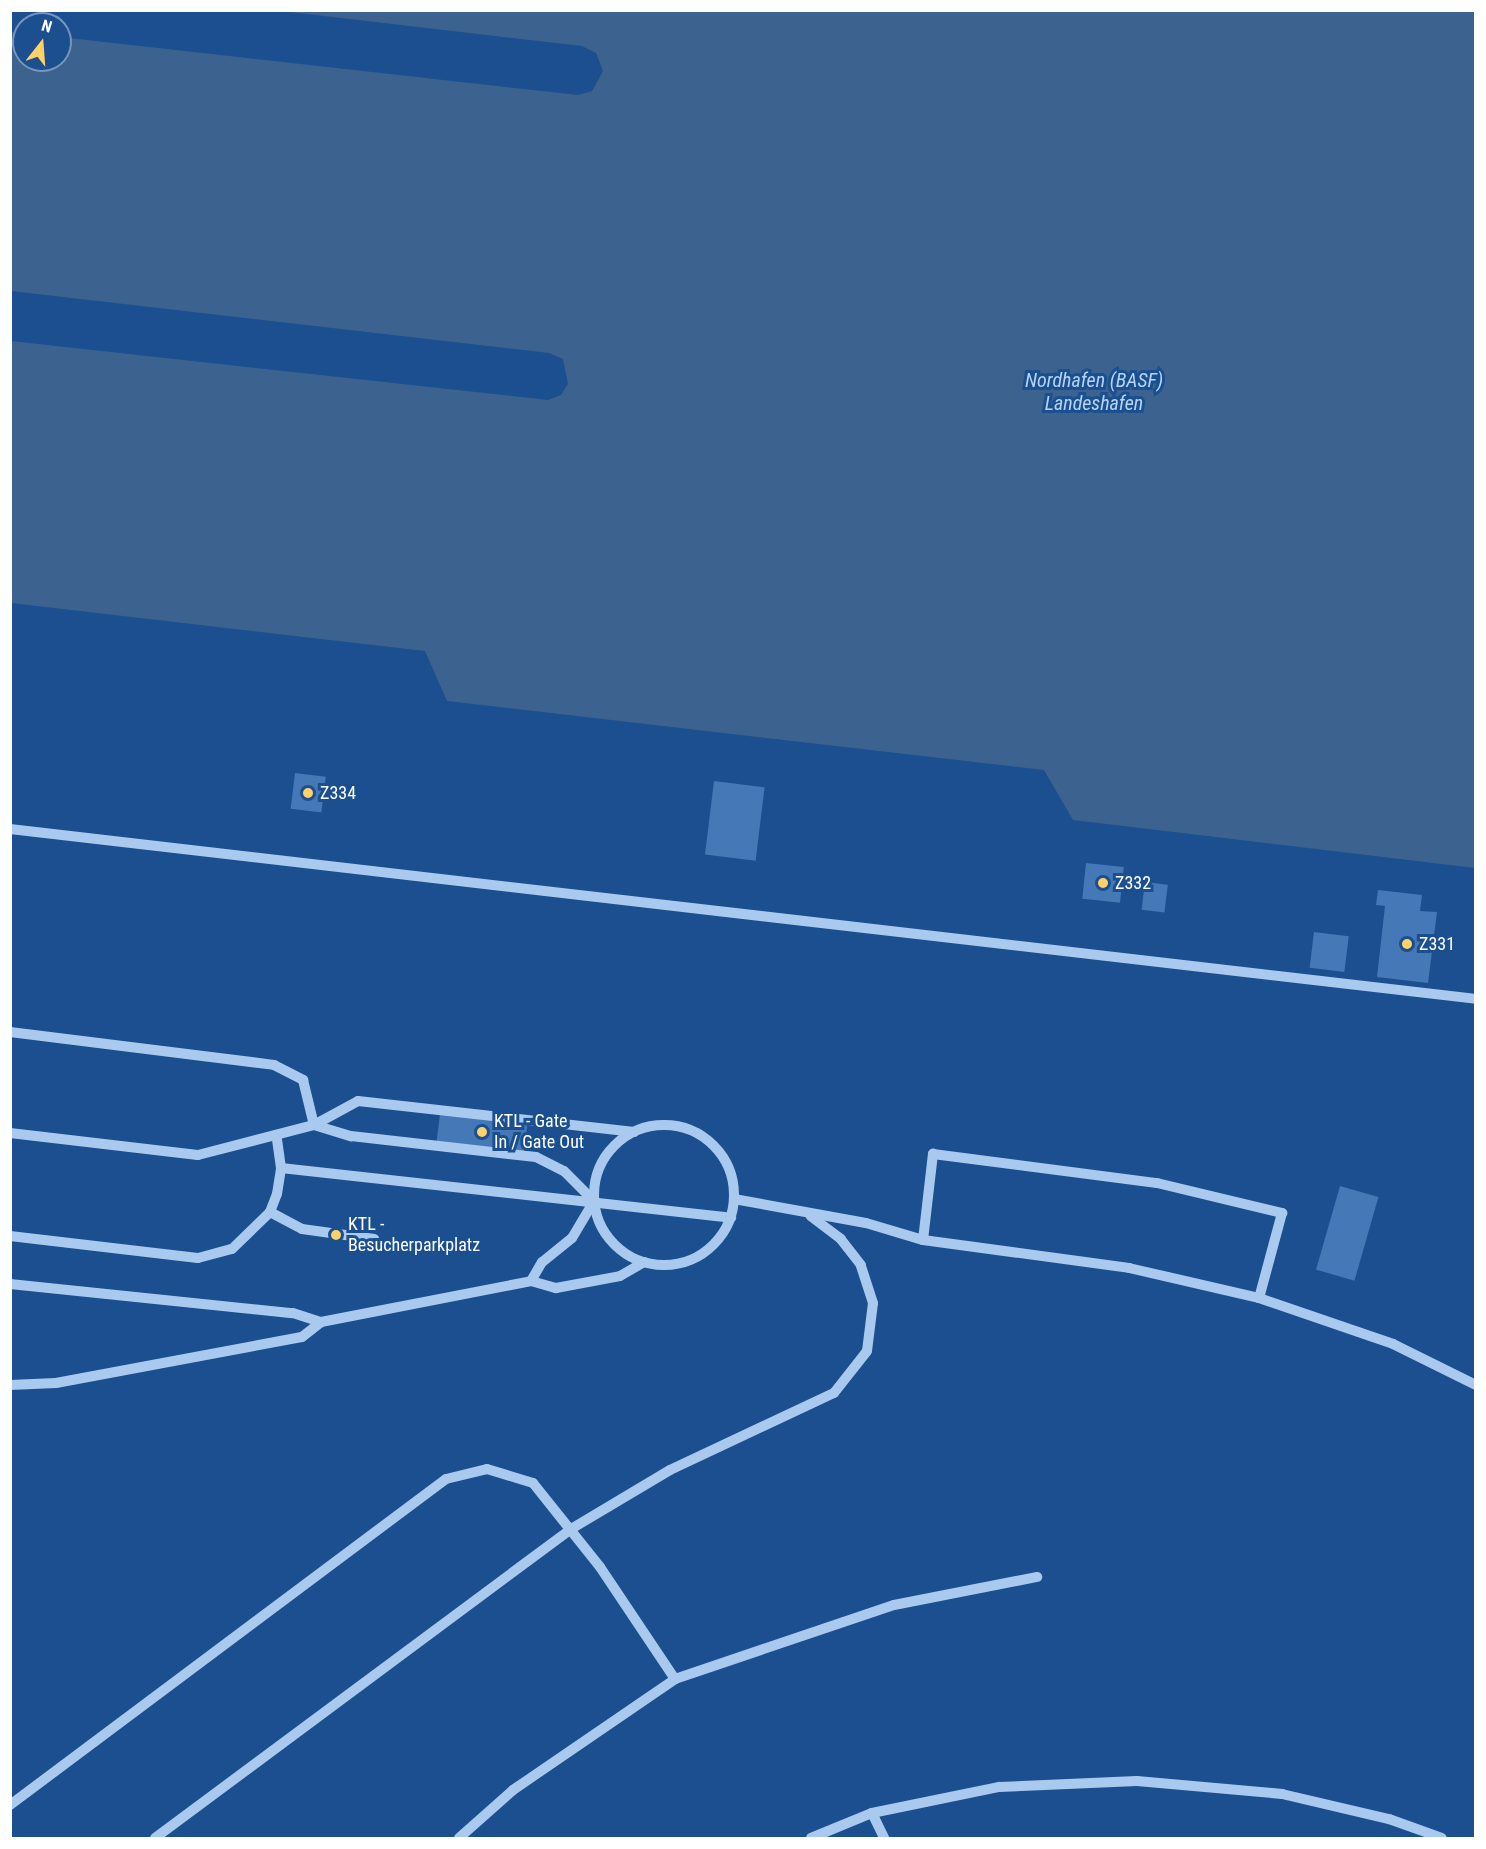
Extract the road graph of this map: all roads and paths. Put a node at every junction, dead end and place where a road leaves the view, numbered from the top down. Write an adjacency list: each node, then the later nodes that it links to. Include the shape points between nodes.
1 (10, 829): 2 (street)
2 (1476, 999)
3 (10, 1032): 4 (street, via 274,1065 303,1080)
4 (314, 1125): 5 (street, via 358,1101); 7 (street); 10 (street, via 351,1136 536,1157 564,1171)
5 (634, 1132): 9 (street, via 669,1125 704,1137 728,1164); 10 (street, via 603,1161)
6 (10, 1133): 7 (street, via 198,1155)
7 (277, 1138): 8 (street)
8 (281, 1168): 10 (street); 11 (street)
9 (735, 1199): 12 (street); 13 (street)
10 (594, 1201): 13 (street); 17 (street, via 610,1239); 18 (street, via 572,1238 542,1262)
11 (270, 1212): 14 (street, via 232,1249 198,1258); 15 (street, via 302,1228)
12 (811, 1216): 16 (street, via 866,1223); 24 (street, via 841,1239 870,1285 873,1326 855,1372 815,1406 670,1470)
13 (731, 1218): 17 (street, via 711,1247 697,1257 680,1264)
14 (10, 1236)
15 (374, 1239)
16 (923, 1240): 20 (street, via 1130,1268); 20 (street, via 933,1154 1157,1183 1282,1213)
17 (644, 1262): 18 (street, via 620,1276 556,1288)
18 (531, 1281): 21 (street)
19 (10, 1284): 21 (street, via 294,1313)
20 (1259, 1298): 23 (street, via 1393,1344)
21 (321, 1322): 22 (street, via 302,1337 56,1383)
22 (10, 1385)
23 (1476, 1385)
24 (571, 1529): 26 (street); 27 (street, via 533,1483 487,1469 446,1479); 29 (street)
25 (1037, 1577): 26 (street, via 894,1605)
26 (675, 1679): 30 (street, via 513,1790)
27 (10, 1804)
28 (872, 1813): 31 (street); 32 (street); 33 (street, via 999,1787 1137,1781 1282,1794 1389,1819)
29 (155, 1839)
30 (459, 1839)
31 (811, 1839)
32 (884, 1839)
33 (1442, 1839)

